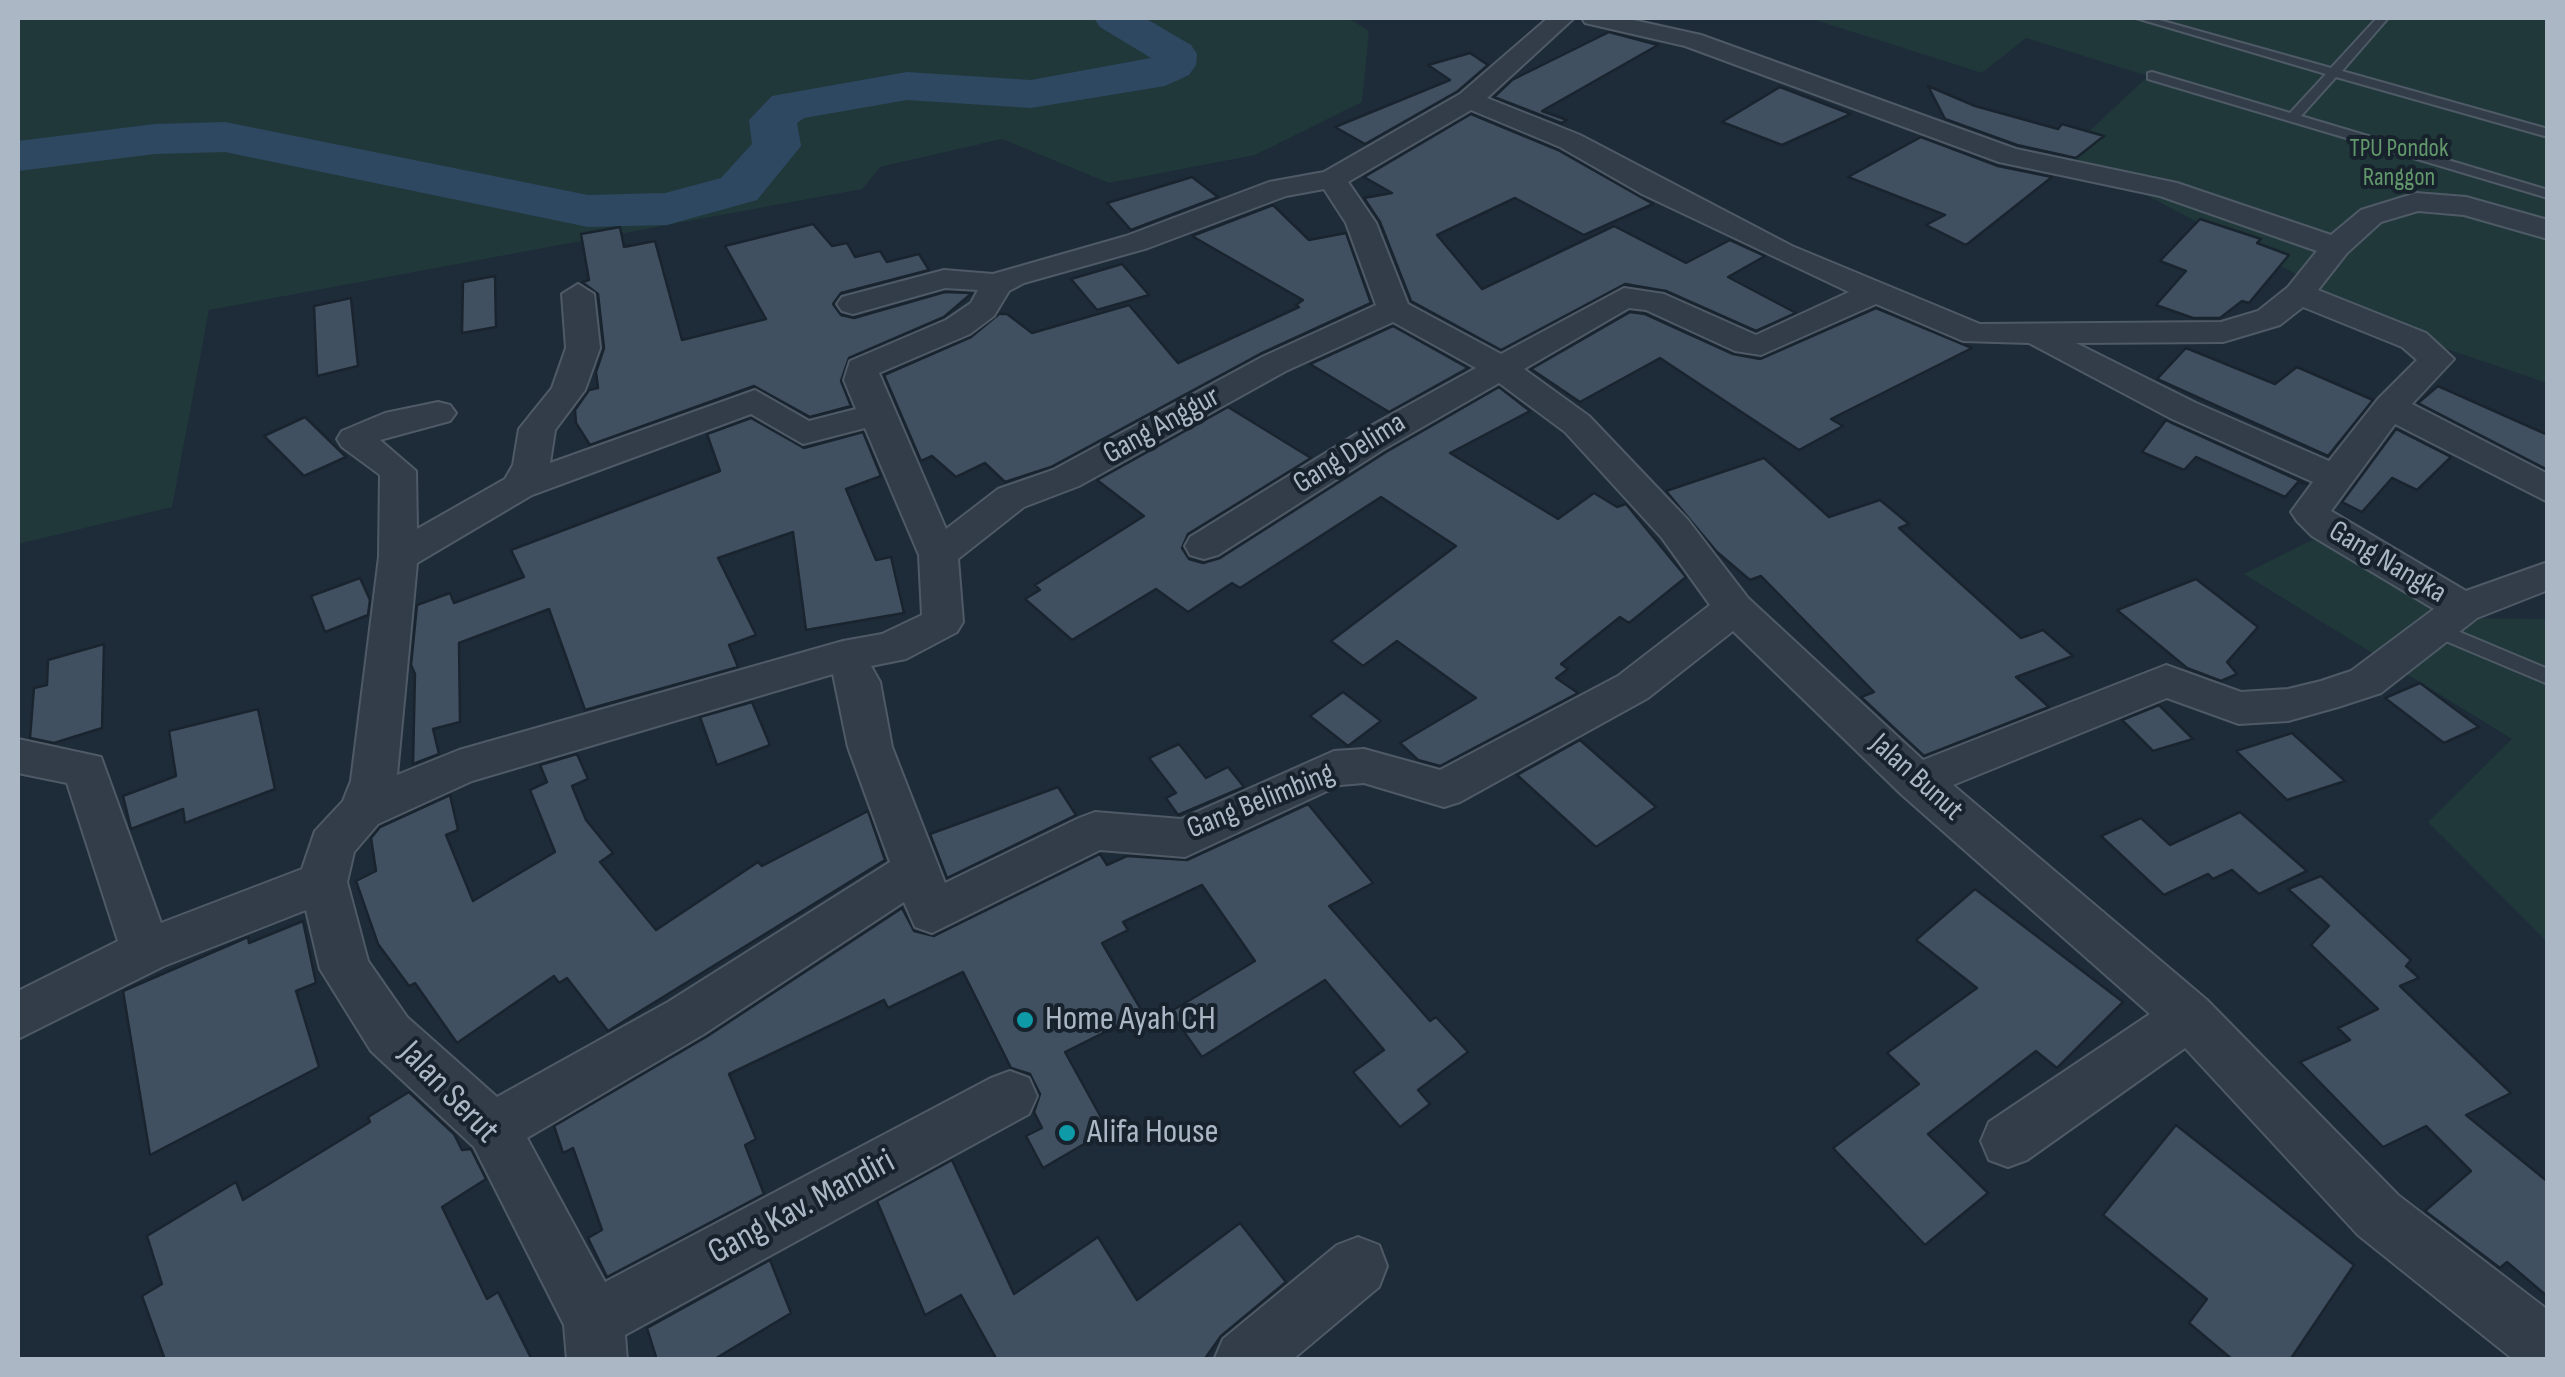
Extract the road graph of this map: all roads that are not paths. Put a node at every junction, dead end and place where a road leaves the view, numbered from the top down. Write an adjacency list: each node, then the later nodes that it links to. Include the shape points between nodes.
1 (1562, 18): 7 (street)
2 (1594, 18): 13 (street, via 1692,40 2009,156 2167,189)
3 (2141, 18): 5 (lane)
4 (2383, 18): 5 (lane)
5 (2336, 73): 8 (lane); 9 (lane)
6 (2152, 76): 8 (lane)
7 (1469, 100): 10 (street); 15 (street, via 1570,140 1781,252)
8 (2293, 118): 11 (lane)
9 (2548, 133)
10 (1332, 179): 14 (street, via 1279,188 1137,242 1035,267); 18 (street, via 1362,222)
11 (2548, 194)
12 (2548, 230): 13 (street, via 2466,206 2416,202 2371,216)
13 (2336, 247): 17 (street)
14 (997, 284): 20 (street, via 983,309 958,327); 20 (street, via 944,279 848,294)
15 (1878, 291): 19 (street, via 1975,334); 21 (street, Gang Delima, via 1760,346 1654,301 1624,298)
16 (578, 294): 26 (street, via 583,348 568,390 537,430)
17 (2299, 294): 19 (street, via 2269,318 2223,332); 22 (street, Gang Nangka, via 2432,351 2437,359)
18 (1394, 309): 21 (street, Jalan Bunut); 29 (street, Gang Anggur, via 1274,364 1066,478 1011,498)
19 (2036, 335): 25 (street, via 2184,412)
20 (872, 360): 24 (street, via 860,380)
21 (1498, 366): 28 (street, Gang Delima); 32 (street, Jalan Bunut, via 1577,424 1675,530)
22 (2390, 407): 25 (street, Gang Nangka); 27 (street)
23 (438, 414): 30 (street, via 385,424 355,439 398,471)
24 (878, 414): 26 (street, via 802,433 756,401); 29 (street)
25 (2335, 478): 33 (street, Gang Nangka, via 2310,512 2314,519)
26 (519, 487): 30 (street)
27 (2548, 490)
28 (1204, 546)
29 (938, 555): 34 (street, via 944,622 891,648)
30 (398, 557): 38 (street, via 374,781)
31 (2548, 575): 33 (street)
32 (1734, 608): 37 (street, Jalan Bunut); 39 (street, Gang Belimbing, via 1633,687 1444,789 1364,766 1334,768 1185,838 1094,830 932,912)
33 (2450, 619): 35 (lane); 37 (street, Gang Nangka, via 2366,682 2323,696 2239,708 2166,681)
34 (843, 656): 38 (street, via 459,767); 39 (street, via 859,682 870,746)
35 (2548, 677)
36 (18, 756): 41 (street, via 85,769)
37 (1916, 781): 43 (street, Jalan Bunut)
38 (362, 811): 40 (street, via 332,844)
39 (917, 870): 45 (street, via 686,1018)
40 (323, 882): 41 (street); 45 (street, Jalan Serut, via 345,969 390,1034)
41 (146, 951): 42 (street)
42 (18, 1016)
43 (2189, 1016): 46 (street); 49 (street, Jalan Bunut, via 2378,1215)
44 (1010, 1096): 48 (street, Gang Kav. Mandiri)
45 (493, 1129): 48 (street, Jalan Serut)
46 (2008, 1141)
47 (1358, 1266): 50 (street)
48 (595, 1340)
49 (2548, 1348)
50 (1244, 1360)

